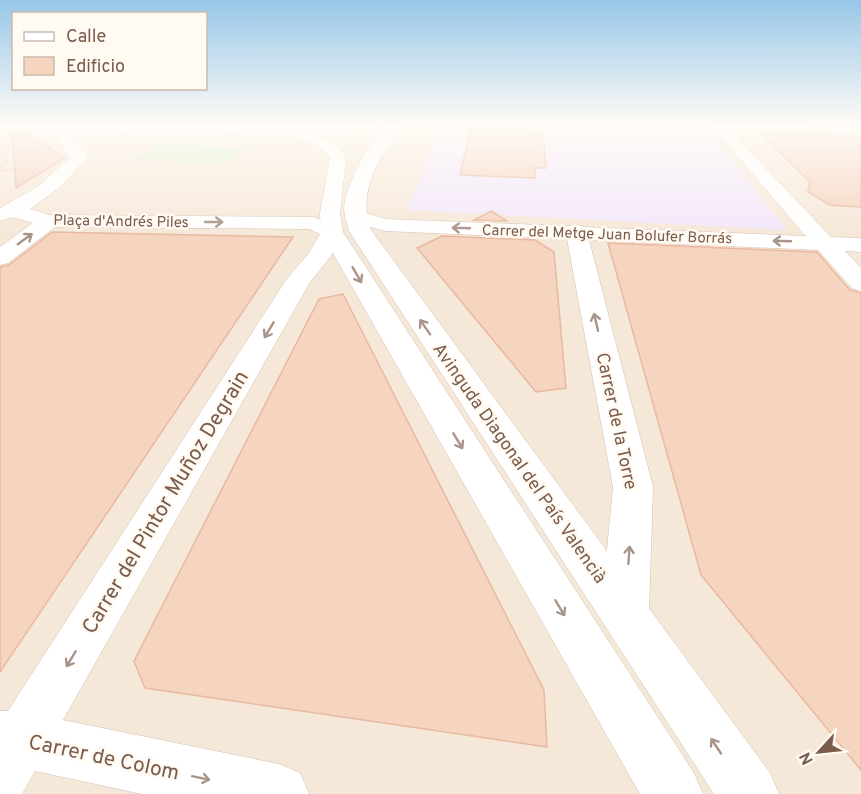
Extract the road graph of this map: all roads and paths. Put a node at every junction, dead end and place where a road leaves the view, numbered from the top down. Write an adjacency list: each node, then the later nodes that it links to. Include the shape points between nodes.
1 (76, 161): 5 (street, Plaça d'Andrés Piles, via 55,183)
2 (338, 161): 7 (street, Avinguda Diagonal del País Valencià, via 330,213)
3 (372, 161): 7 (street)
4 (744, 161): 9 (street)
5 (7, 213): 6 (street, Plaça d'Andrés Piles)
6 (50, 221): 7 (street, Plaça d'Andrés Piles, one-way to 7); 11 (street, one-way to 6)
7 (343, 224): 8 (street, Carrer del Metge Juan Bolufer Borrás, one-way to 7); 13 (street, Avinguda Diagonal del País Valencià, one-way to 7, via 360,231); 14 (street, Carrer del Pintor Muñoz Degrain, one-way to 14, via 299,279); 16 (street, Avinguda Diagonal del País Valencià, one-way to 16)
8 (576, 231): 9 (street, Carrer del Metge Juan Bolufer Borrás, one-way to 8); 13 (street, Carrer de la Torre, one-way to 8, via 633,487)
9 (822, 242): 10 (street, Carrer del Metge Juan Bolufer Borrás); 12 (street)
10 (861, 245)
11 (0, 258)
12 (861, 284)
13 (625, 613): 17 (street, Avinguda Diagonal del País Valencià, one-way to 13)
14 (7, 751): 15 (street, Carrer de Colom, one-way to 15)
15 (279, 794)
16 (673, 794)
17 (749, 794)

